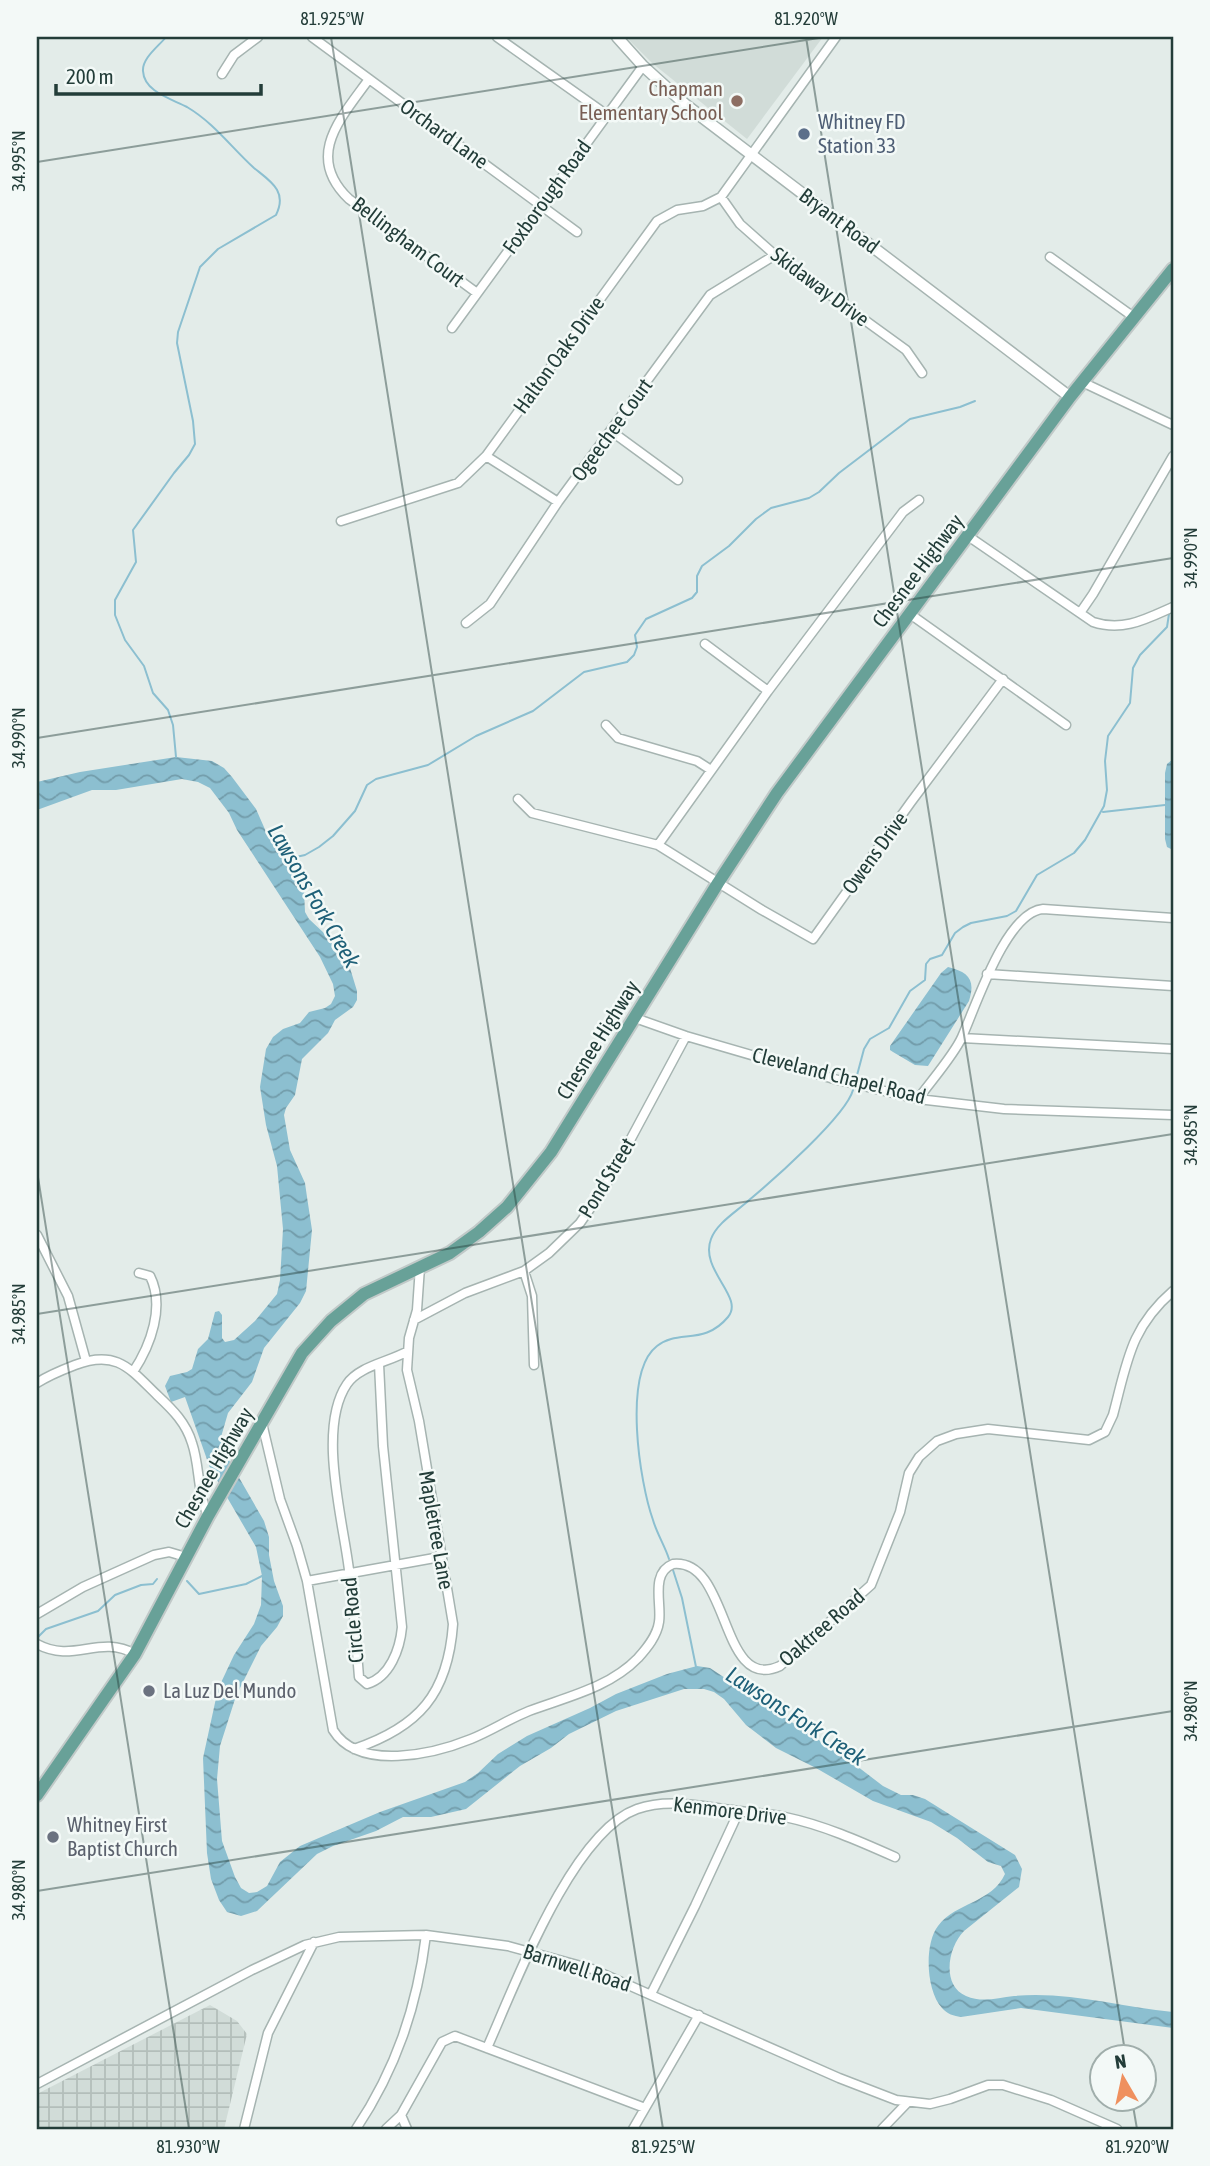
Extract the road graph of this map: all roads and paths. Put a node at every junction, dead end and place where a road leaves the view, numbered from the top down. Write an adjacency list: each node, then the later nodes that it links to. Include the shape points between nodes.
1 (258, 37): 7 (street, via 234,55)
2 (312, 37): 8 (street, Orchard Lane)
3 (497, 37): 9 (street)
4 (617, 37): 6 (street, Bryant Road)
5 (836, 37): 10 (street)
6 (643, 66): 9 (street, Foxborough Road); 10 (street, Bryant Road)
7 (222, 74)
8 (369, 79): 12 (street, Orchard Lane); 17 (street, Bellingham Court, via 331,137 328,160 335,182 349,200)
9 (607, 116): 12 (street, Foxborough Road)
10 (750, 153): 11 (street); 22 (street, Bryant Road)
11 (721, 197): 14 (street, Skidaway Drive, via 740,224); 25 (street, Halton Oaks Drive, via 657,221)
12 (541, 205): 13 (street, Orchard Lane); 17 (street, Foxborough Road)
13 (577, 232)
14 (775, 255): 20 (street, Skidaway Drive, via 906,350); 24 (street, Ogeechee Court, via 710,295)
15 (1050, 257): 18 (street)
16 (1173, 270): 18 (main road, Chesnee Highway)
17 (477, 293): 19 (street, Foxborough Road)
18 (1135, 318): 21 (main road, Chesnee Highway)
19 (452, 328)
20 (922, 373)
21 (1082, 382): 22 (main road, Chesnee Highway); 23 (street)
22 (1070, 397): 31 (main road, Chesnee Highway)
23 (1173, 425)
24 (611, 431): 27 (street); 29 (street, Ogeechee Court)
25 (486, 456): 29 (street); 30 (street, Halton Oaks Drive, via 458,483)
26 (1173, 456): 33 (street)
27 (678, 480)
28 (919, 500): 38 (street, via 904,512)
29 (558, 502): 35 (street, Ogeechee Court, via 490,604)
30 (341, 521)
31 (968, 536): 33 (street); 34 (main road, Chesnee Highway)
32 (1173, 607): 33 (street, via 1119,626 1093,622)
33 (1080, 613)
34 (910, 614): 37 (street); 44 (main road, Chesnee Highway, via 777,793)
35 (466, 623)
36 (705, 644): 38 (street)
37 (1003, 679): 40 (street); 44 (street, Owens Drive, via 813,939)
38 (768, 691): 41 (street)
39 (606, 725): 41 (street, via 618,738 697,761)
40 (1066, 725)
41 (711, 770): 43 (street)
42 (518, 799): 43 (street, via 532,813)
43 (658, 845): 44 (street)
44 (718, 883): 48 (main road, Chesnee Highway)
45 (1173, 919): 46 (street, via 1037,909 1022,919)
46 (988, 974): 47 (street); 50 (street)
47 (1173, 986)
48 (635, 1018): 49 (street, Cleveland Chapel Road); 55 (main road, Chesnee Highway, via 525,1187 472,1238)
49 (687, 1036): 52 (street, Cleveland Chapel Road); 56 (street, Pond Street, via 594,1206 565,1238)
50 (962, 1038): 51 (street); 52 (street)
51 (1173, 1049)
52 (918, 1099): 53 (street, Cleveland Chapel Road, via 1004,1109)
53 (1173, 1115)
54 (37, 1235): 61 (street, via 68,1296)
55 (420, 1266): 59 (street, Mapletree Lane); 66 (main road, Chesnee Highway, via 364,1294 317,1334)
56 (524, 1271): 59 (street, Pond Street, via 451,1299); 63 (street, via 532,1296)
57 (139, 1273): 64 (street, via 150,1276 155,1287 155,1318 147,1350)
58 (1173, 1291): 76 (street, Oaktree Road, via 1138,1332 1113,1415 1101,1436 1081,1441 988,1429 944,1437 928,1448 909,1473 901,1512 871,1586 780,1666 761,1670 747,1664 710,1589 688,1566 673,1564 660,1580 656,1632 635,1661 608,1679 452,1746 389,1756)
59 (414, 1320): 60 (street, Mapletree Lane)
60 (408, 1351): 62 (street, Circle Road); 68 (street, Mapletree Lane, via 407,1370)
61 (86, 1361): 64 (street, via 112,1360); 65 (street)
62 (379, 1364): 70 (street, Circle Road); 71 (street, Circle Road, via 349,1381 333,1427 332,1453)
63 (534, 1365)
64 (133, 1372): 67 (street, via 187,1430)
65 (37, 1383)
66 (259, 1428): 67 (main road, Chesnee Highway); 72 (street)
67 (208, 1516): 69 (main road, Chesnee Highway)
68 (440, 1557): 70 (street); 76 (street, Mapletree Lane, via 453,1624 449,1656 438,1686 415,1718)
69 (186, 1558): 73 (street, via 169,1552 154,1555); 75 (main road, Chesnee Highway)
70 (396, 1565): 71 (street); 71 (street, Circle Road, via 401,1638 388,1668 369,1683 359,1677)
71 (350, 1573): 72 (street)
72 (307, 1581): 76 (street, via 331,1724 337,1736)
73 (37, 1614)
74 (37, 1644): 75 (street, via 67,1653 115,1645)
75 (135, 1654): 77 (main road, Chesnee Highway)
76 (354, 1749)
77 (37, 1795)
78 (739, 1811): 79 (street, Kenmore Drive, via 809,1822); 82 (street, Kenmore Drive, via 662,1803 614,1820 579,1860); 83 (street)
79 (895, 1857)
80 (426, 1936): 81 (street, Barnwell Road, via 365,1935); 82 (street, Barnwell Road); 91 (street, via 405,2035 384,2084)
81 (314, 1942): 86 (street, Barnwell Road); 90 (street, via 268,2033)
82 (531, 1951): 83 (street, Barnwell Road, via 592,1969); 85 (street, Kenmore Drive)
83 (650, 1994): 84 (street, Barnwell Road)
84 (698, 2015): 87 (street, Barnwell Road, via 839,2078); 88 (street)
85 (487, 2048): 88 (street); 89 (street, via 460,2037 446,2039)
86 (37, 2084)
87 (908, 2102): 95 (street); 96 (street, Barnwell Road, via 940,2102 988,2085 1003,2085 1051,2099)
88 (645, 2108): 94 (street)
89 (401, 2115): 92 (street); 93 (street)
90 (244, 2129)
91 (356, 2129)
92 (386, 2129)
93 (407, 2129)
94 (633, 2129)
95 (882, 2129)
96 (1117, 2129)

